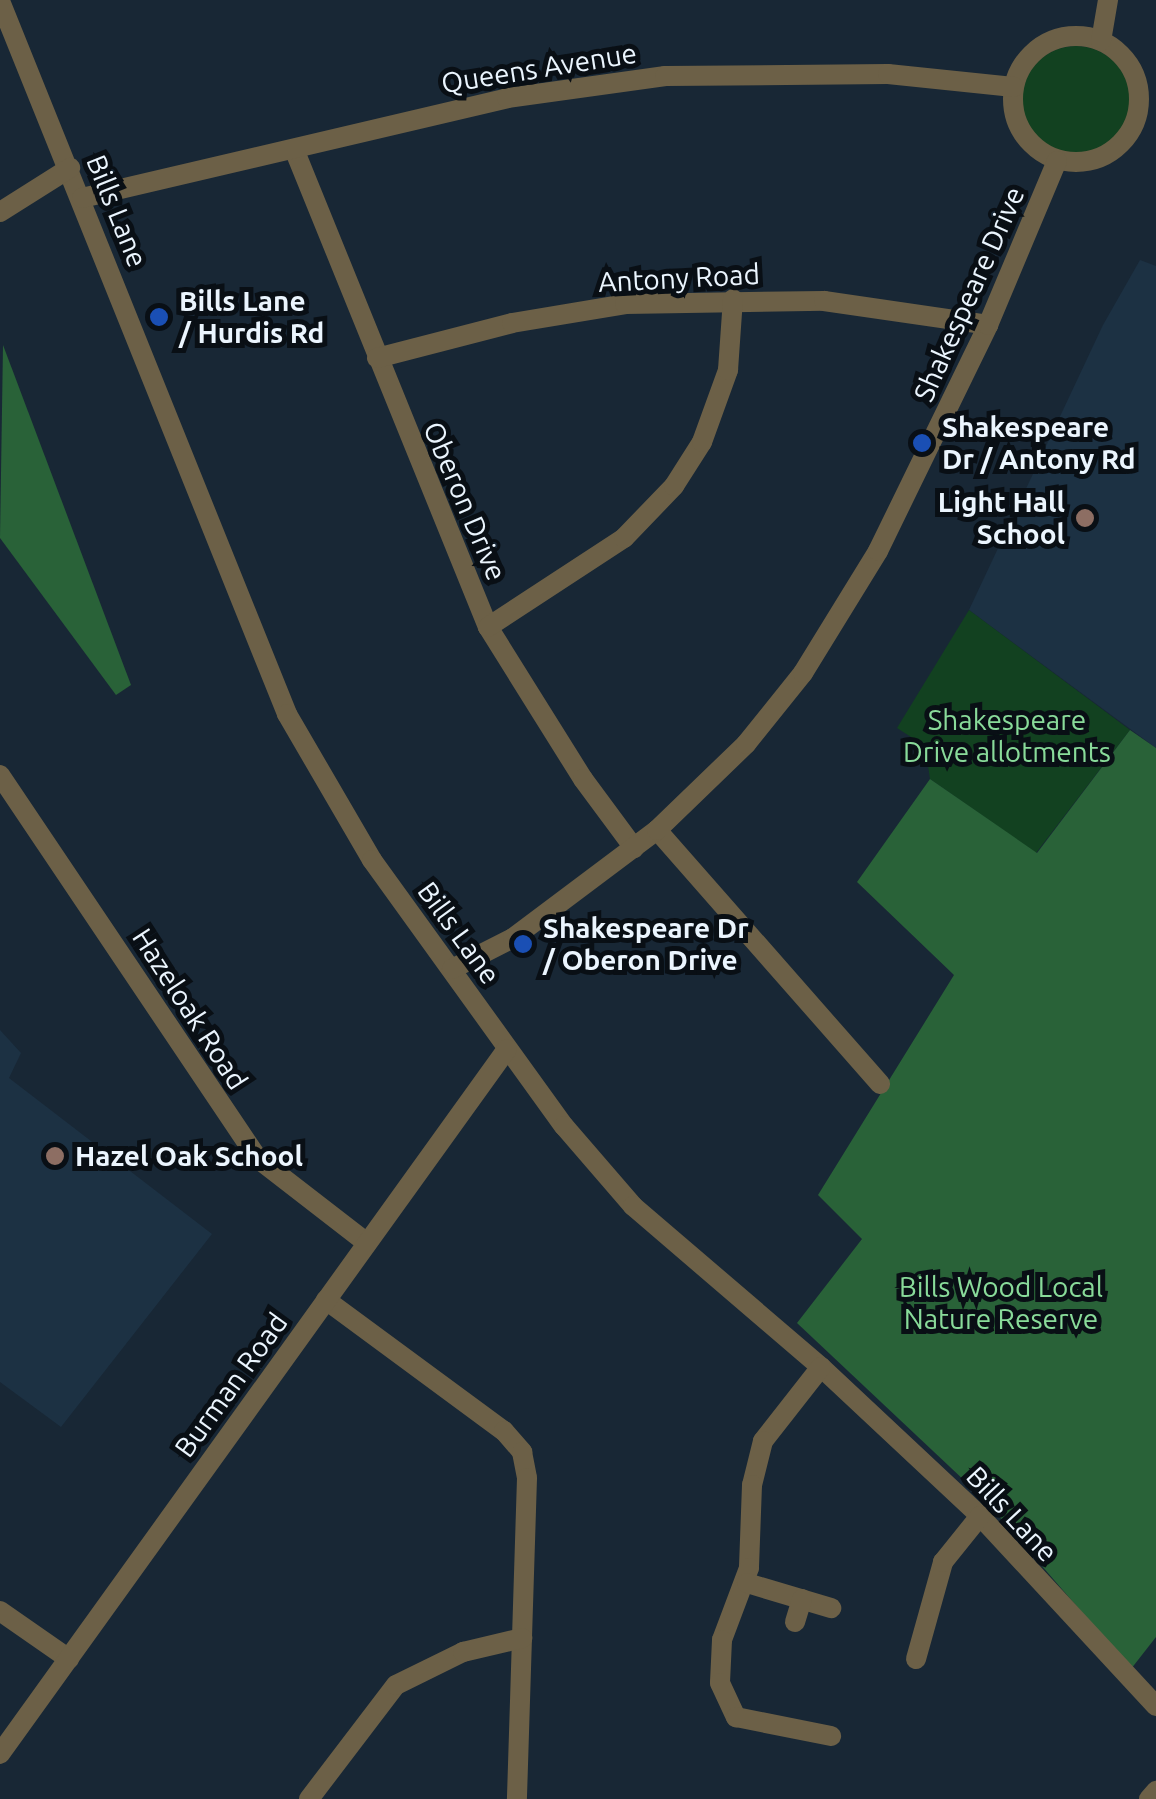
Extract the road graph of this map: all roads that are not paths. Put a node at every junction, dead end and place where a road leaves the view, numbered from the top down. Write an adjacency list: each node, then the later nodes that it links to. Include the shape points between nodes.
1 (1108, 0): 3 (street)
2 (0, 1): 7 (street, Bills Lane)
3 (1101, 41): 4 (street, via 1064,37 1046,43 1031,54); 6 (street, via 1136,78 1138,113 1108,154)
4 (1013, 88): 5 (street, Queens Avenue, via 888,74 666,76 507,98); 6 (street, via 1017,124 1040,152)
5 (294, 149): 8 (street, Queens Avenue); 12 (street, Oberon Drive)
6 (1057, 160): 11 (street, Shakespeare Drive)
7 (70, 168): 8 (street, Bills Lane); 9 (street)
8 (82, 198): 17 (street, Bills Lane, via 302,748)
9 (0, 212)
10 (733, 299): 11 (street, Antony Road, via 824,301); 12 (street, Antony Road, via 560,314); 13 (street, via 728,370 702,442 674,486 624,538)
11 (988, 325): 15 (street, Shakespeare Drive, via 878,552 803,673 746,744)
12 (377, 358): 13 (street, Oberon Drive)
13 (488, 627): 16 (street, Oberon Drive, via 582,779)
14 (0, 774): 20 (street, Hazeloak Road, via 257,1158)
15 (657, 830): 16 (street, Shakespeare Drive); 19 (street)
16 (634, 848): 17 (street, Shakespeare Drive, via 513,938)
17 (452, 969): 18 (street, Bills Lane)
18 (508, 1049): 20 (street, Burman Road); 22 (street, Bills Lane, via 632,1206)
19 (880, 1084)
20 (367, 1243): 21 (street, Burman Road)
21 (326, 1300): 29 (street, via 522,1452); 30 (street, Burman Road)
22 (821, 1367): 23 (street, Bills Lane); 24 (street, via 763,1441 752,1485)
23 (980, 1516): 31 (street, via 942,1562); 32 (street, Bills Lane)
24 (746, 1583): 25 (street); 34 (street, via 722,1640 720,1683 736,1717)
25 (802, 1599): 26 (street); 28 (street)
26 (832, 1608)
27 (0, 1611): 30 (street)
28 (795, 1622)
29 (522, 1638): 38 (street, via 464,1652 396,1686); 39 (street)
30 (68, 1659): 36 (street, Burman Road)
31 (916, 1659)
32 (1156, 1706)
33 (794, 1708): 34 (street)
34 (788, 1731): 35 (street)
35 (832, 1736)
36 (0, 1754)
37 (1156, 1791): 40 (street)
38 (308, 1799)
39 (517, 1799)
40 (1149, 1799)

